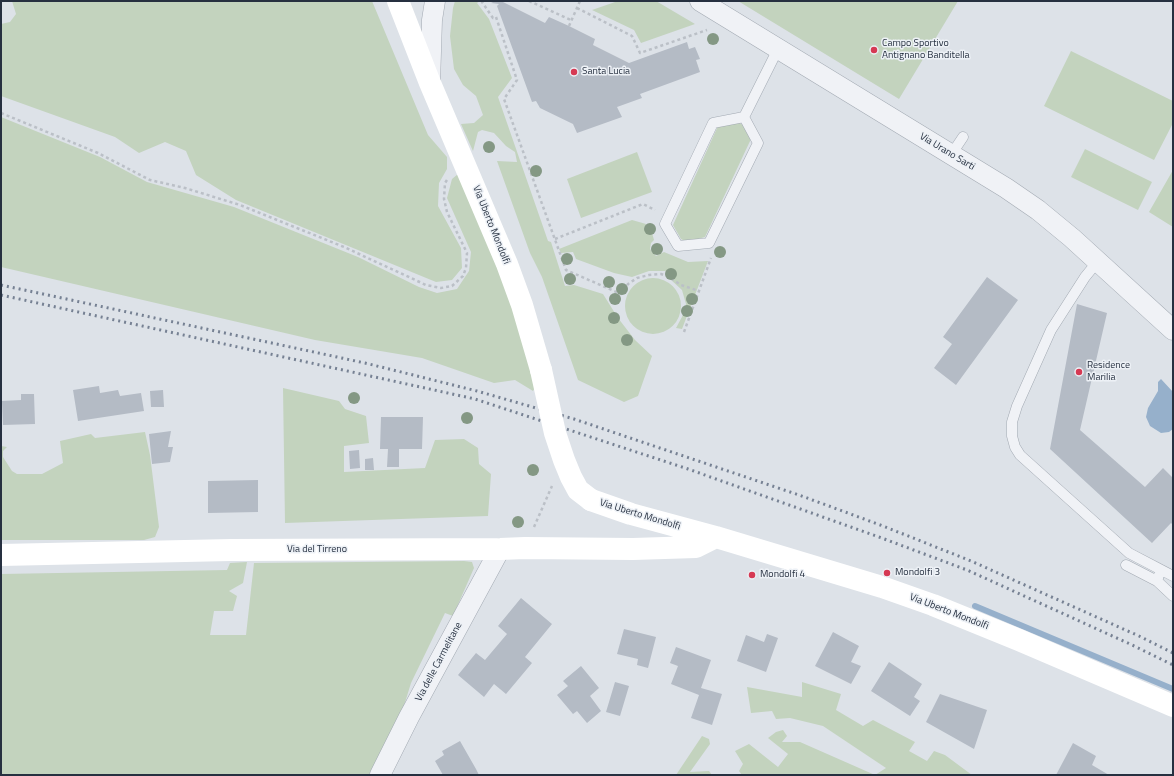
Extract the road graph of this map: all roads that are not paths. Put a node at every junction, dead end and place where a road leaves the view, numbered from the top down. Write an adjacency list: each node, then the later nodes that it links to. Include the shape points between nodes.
1 (398, 1): 5 (main road, Via Uberto Mondolfi)
2 (435, 1): 5 (street)
3 (700, 1): 4 (street, Via Urano Sarti)
4 (778, 49): 6 (lane); 8 (street, Via Urano Sarti)
5 (430, 83): 11 (main road, Via Uberto Mondolfi, bridge, via 464,159 522,305 570,477 578,490 591,500)
6 (744, 117): 6 (lane, via 758,143 709,243 678,246 665,224 713,123)
7 (963, 138): 8 (lane)
8 (951, 155): 9 (street, Via Urano Sarti, via 1038,210)
9 (1098, 261): 10 (street, Via Urano Sarti); 17 (lane, via 1051,330 1017,406 1012,422 1012,436 1020,455 1123,548)
10 (1173, 330)
11 (631, 514): 12 (main road, Via Uberto Mondolfi); 14 (main road, Via del Tirreno, via 660,523 662,532)
12 (716, 536): 14 (main road, Via del Tirreno, via 696,547); 21 (main road, Via Uberto Mondolfi, via 933,605)
13 (500, 549): 14 (main road, Via del Tirreno); 15 (main road, Via del Tirreno, via 231,550); 22 (street, Via delle Carmelitane)
14 (633, 549)
15 (1, 555)
16 (1126, 565): 19 (lane)
17 (1162, 570): 18 (lane); 19 (lane)
18 (1173, 576)
19 (1156, 581): 20 (lane)
20 (1173, 596)
21 (1173, 706)
22 (380, 775)

